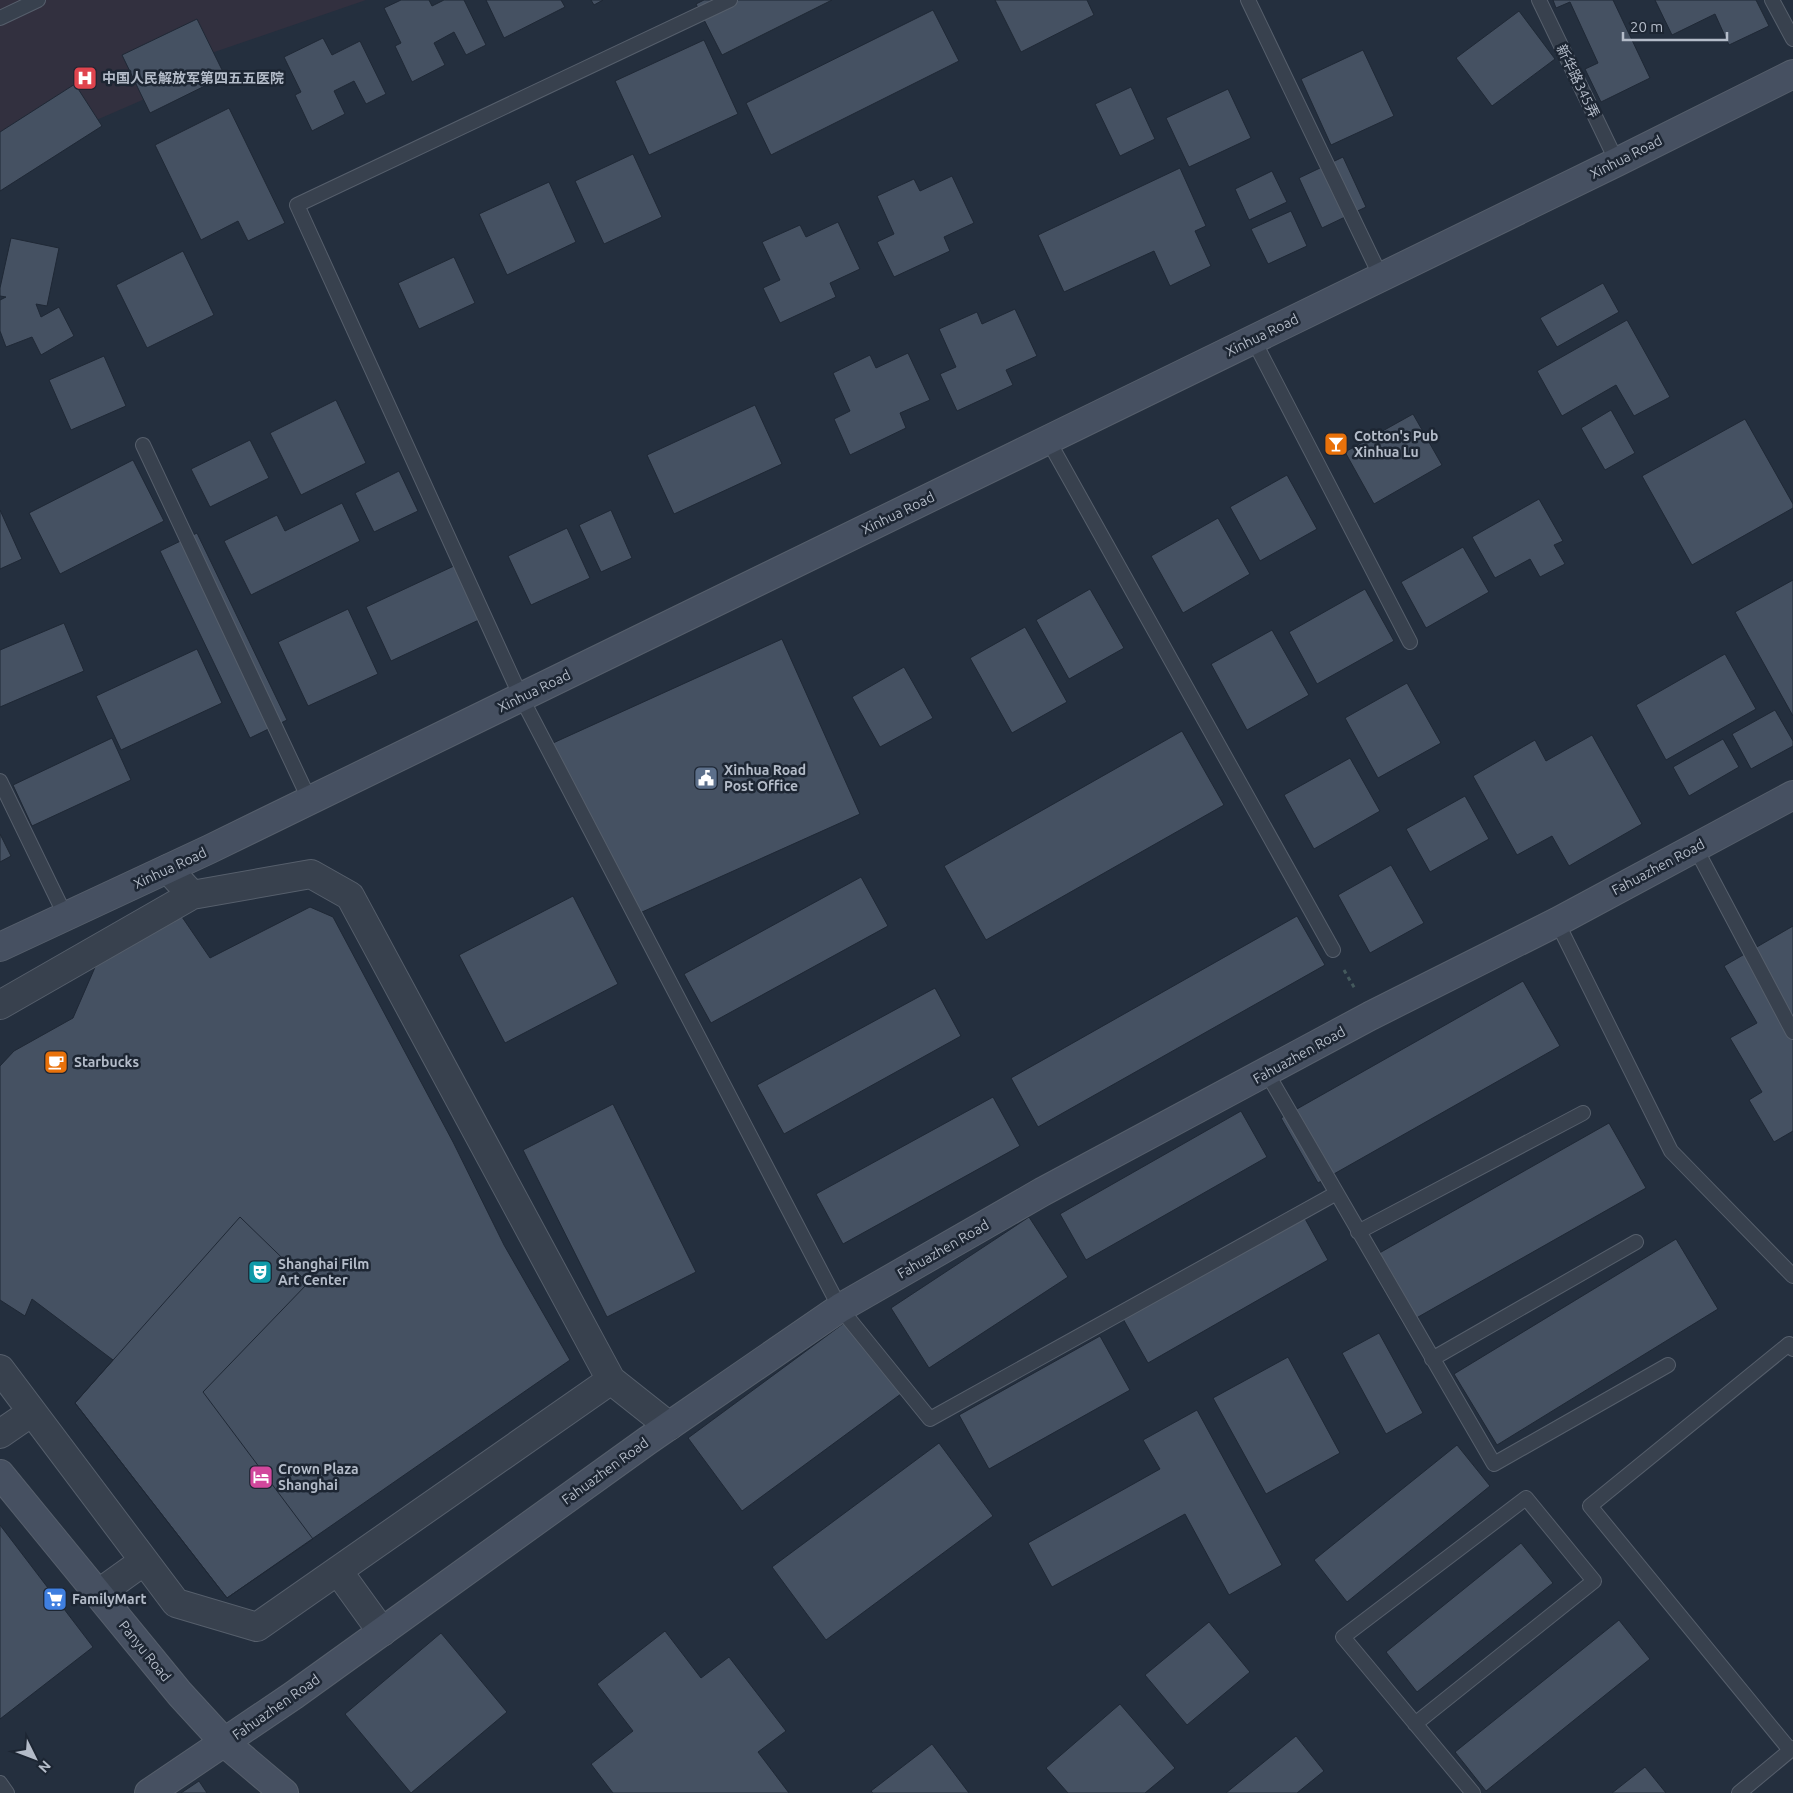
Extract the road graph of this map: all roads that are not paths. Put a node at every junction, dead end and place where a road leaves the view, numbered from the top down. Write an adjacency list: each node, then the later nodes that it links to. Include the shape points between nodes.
1 (38, 0): 6 (lane)
2 (730, 0): 15 (lane, via 297,205)
3 (1248, 0): 10 (lane)
4 (1539, 0): 9 (lane, 新华路345弄)
5 (1772, 0): 7 (lane)
6 (0, 18)
7 (1793, 39)
8 (1793, 74): 9 (street, Xinhua Road)
9 (1617, 162): 10 (street, Xinhua Road)
10 (1381, 277): 11 (street, Xinhua Road)
11 (1253, 339): 12 (street, Xinhua Road); 14 (lane)
12 (1048, 440): 15 (street, Xinhua Road); 25 (lane)
13 (143, 445): 18 (lane)
14 (1410, 642)
15 (521, 697): 18 (street, Xinhua Road); 34 (lane)
16 (0, 781): 22 (lane)
17 (1793, 794): 19 (street, Fahuazhen Road)
18 (310, 801): 20 (street, Xinhua Road)
19 (1695, 847): 23 (street, Fahuazhen Road); 27 (lane)
20 (168, 869): 21 (street); 22 (street, Xinhua Road)
21 (192, 895): 26 (street); 39 (street, via 311,874 350,896)
22 (66, 917): 24 (street, Xinhua Road)
23 (1557, 922): 28 (street, Fahuazhen Road, via 1370,1016); 33 (lane, via 1671,1151)
24 (0, 947)
25 (1333, 950)
26 (0, 1005)
27 (1793, 1032)
28 (1267, 1073): 30 (lane); 34 (street, Fahuazhen Road, via 1042,1192)
29 (1583, 1113): 31 (lane)
30 (1336, 1194): 31 (lane); 34 (lane, via 930,1419)
31 (1358, 1232): 36 (lane)
32 (1636, 1242): 36 (lane)
33 (1793, 1276)
34 (840, 1308): 41 (street, Fahuazhen Road)
35 (1793, 1349): 50 (lane, via 1789,1344 1590,1506)
36 (1432, 1359): 37 (lane, via 1494,1464)
37 (1668, 1365)
38 (0, 1369): 40 (street)
39 (611, 1380): 41 (street); 45 (street)
40 (32, 1412): 42 (street); 44 (street)
41 (669, 1426): 47 (street, Fahuazhen Road)
42 (0, 1434)
43 (0, 1474): 46 (street, Panyu Road)
44 (144, 1561): 45 (street, via 176,1603 257,1627); 46 (street)
45 (338, 1571): 47 (street)
46 (98, 1594): 49 (street, Panyu Road)
47 (382, 1632): 49 (street, Fahuazhen Road)
48 (1415, 1724): 48 (lane, via 1343,1637 1526,1498 1594,1581); 55 (lane)
49 (225, 1743): 53 (street, Fahuazhen Road); 54 (street, Panyu Road)
50 (1792, 1749): 56 (lane)
51 (0, 1783): 52 (lane)
52 (7, 1793)
53 (148, 1793)
54 (284, 1793)
55 (1472, 1793)
56 (1739, 1793)

